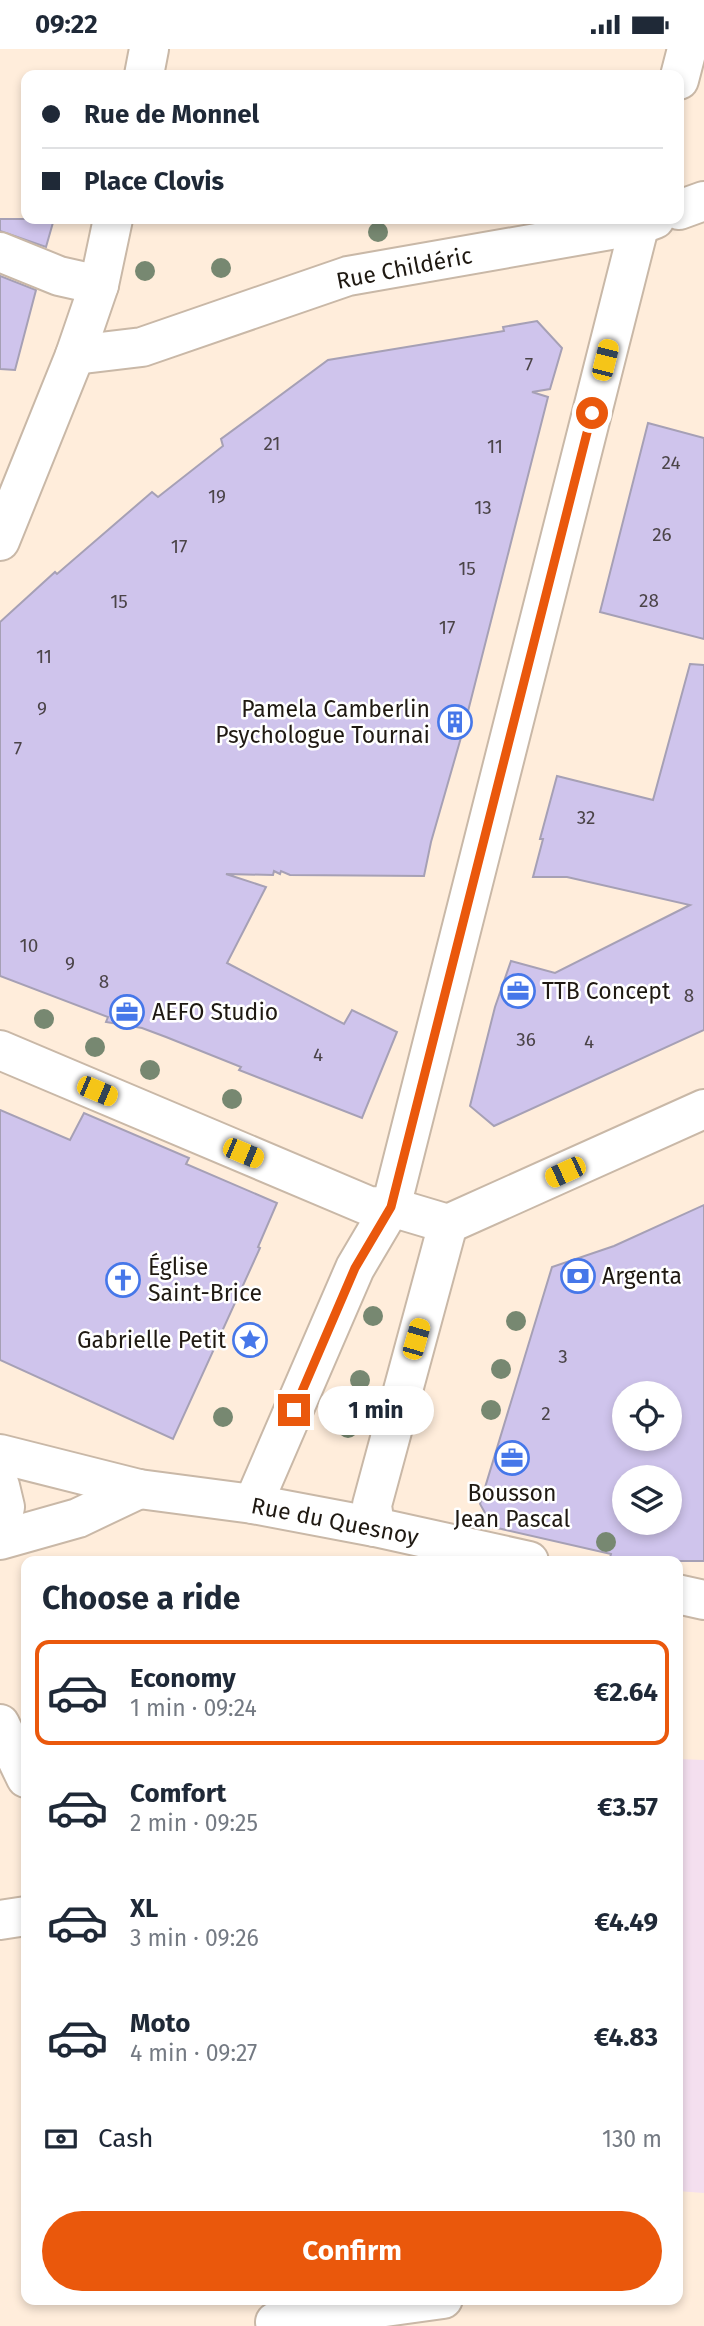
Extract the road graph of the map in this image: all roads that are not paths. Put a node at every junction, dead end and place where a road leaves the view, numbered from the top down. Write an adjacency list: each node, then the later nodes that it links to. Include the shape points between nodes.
1 (149, 49): 3 (street)
2 (687, 49): 4 (street)
3 (145, 70)
4 (682, 70)
5 (704, 201): 6 (street)
6 (684, 208)
7 (112, 224): 11 (street)
8 (629, 224): 12 (street, Rue Childéric, via 348,276 142,347)
9 (644, 224): 16 (street)
10 (0, 252): 11 (street, via 59,276)
11 (99, 285): 12 (street)
12 (75, 355): 13 (street)
13 (0, 541)
14 (0, 1050): 16 (street, via 369,1206)
15 (704, 1109): 17 (street)
16 (391, 1207): 17 (street); 21 (street, via 355,1268)
17 (448, 1224): 22 (street, via 372,1505)
18 (0, 1454): 20 (street, Rue du Quesnoy)
19 (0, 1486): 23 (street, via 5,1507)
20 (139, 1489): 21 (street, Rue du Quesnoy); 24 (street, via 78,1518)
21 (253, 1504): 22 (street, Rue du Quesnoy)
22 (375, 1527): 25 (street, Rue du Quesnoy)
23 (0, 1529)
24 (0, 1540)
25 (506, 1556)
26 (683, 1595): 27 (street)
27 (704, 1600)
28 (0, 1724): 29 (street)
29 (21, 1768)
30 (21, 1917): 31 (street)
31 (0, 1920)
32 (383, 2305): 33 (street)
33 (274, 2316)

